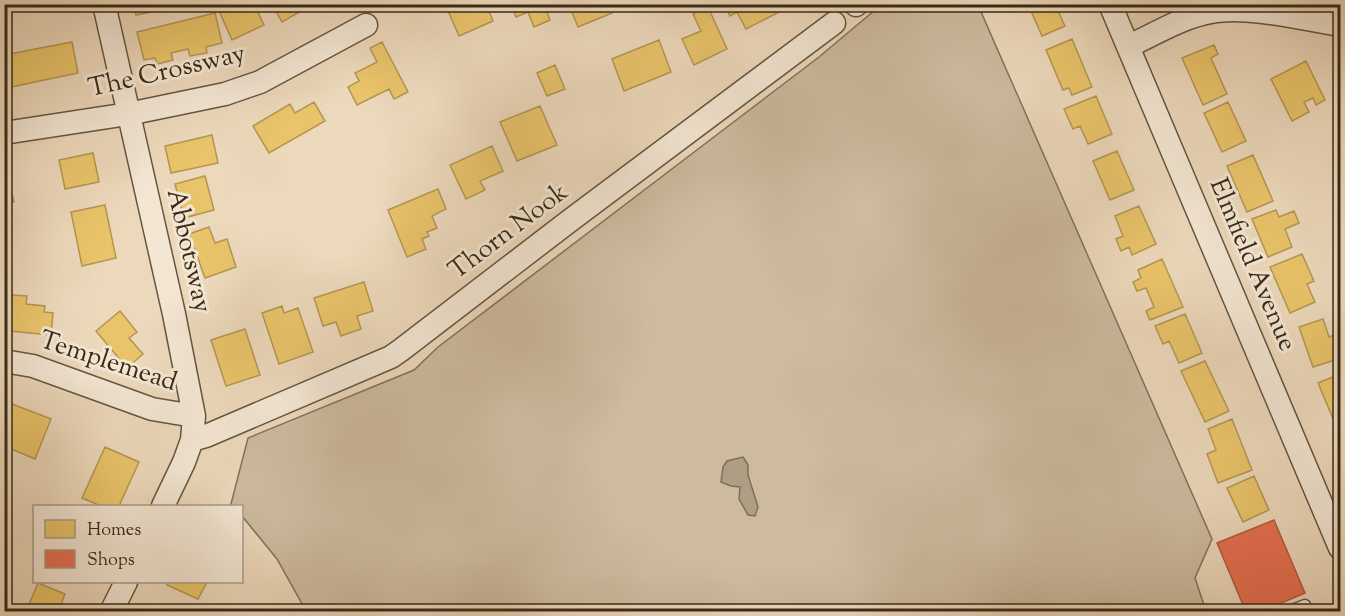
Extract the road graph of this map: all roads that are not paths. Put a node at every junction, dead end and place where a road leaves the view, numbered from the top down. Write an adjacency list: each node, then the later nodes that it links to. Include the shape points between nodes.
1 (104, 4): 8 (street, Abbotsway)
2 (1110, 4): 7 (street, Elmfield Avenue)
3 (1290, 11): 5 (street); 7 (street, via 1211,12)
4 (834, 24): 12 (street, Thorn Nook, via 391,357)
5 (1341, 25)
6 (366, 26): 8 (street, The Crossway, via 260,82 225,94)
7 (1129, 46): 14 (street, Elmfield Avenue)
8 (128, 114): 9 (street, The Crossway); 11 (street, Abbotsway)
9 (4, 133)
10 (4, 361): 11 (street, Templemead, via 33,366 152,409)
11 (194, 416): 12 (street, Abbotsway)
12 (192, 440): 13 (street, Abbotsway)
13 (164, 505)
14 (1341, 548)
15 (126, 583): 16 (street)
16 (111, 612)
17 (1287, 612): 18 (lane, via 1305,605)
18 (1308, 612)

